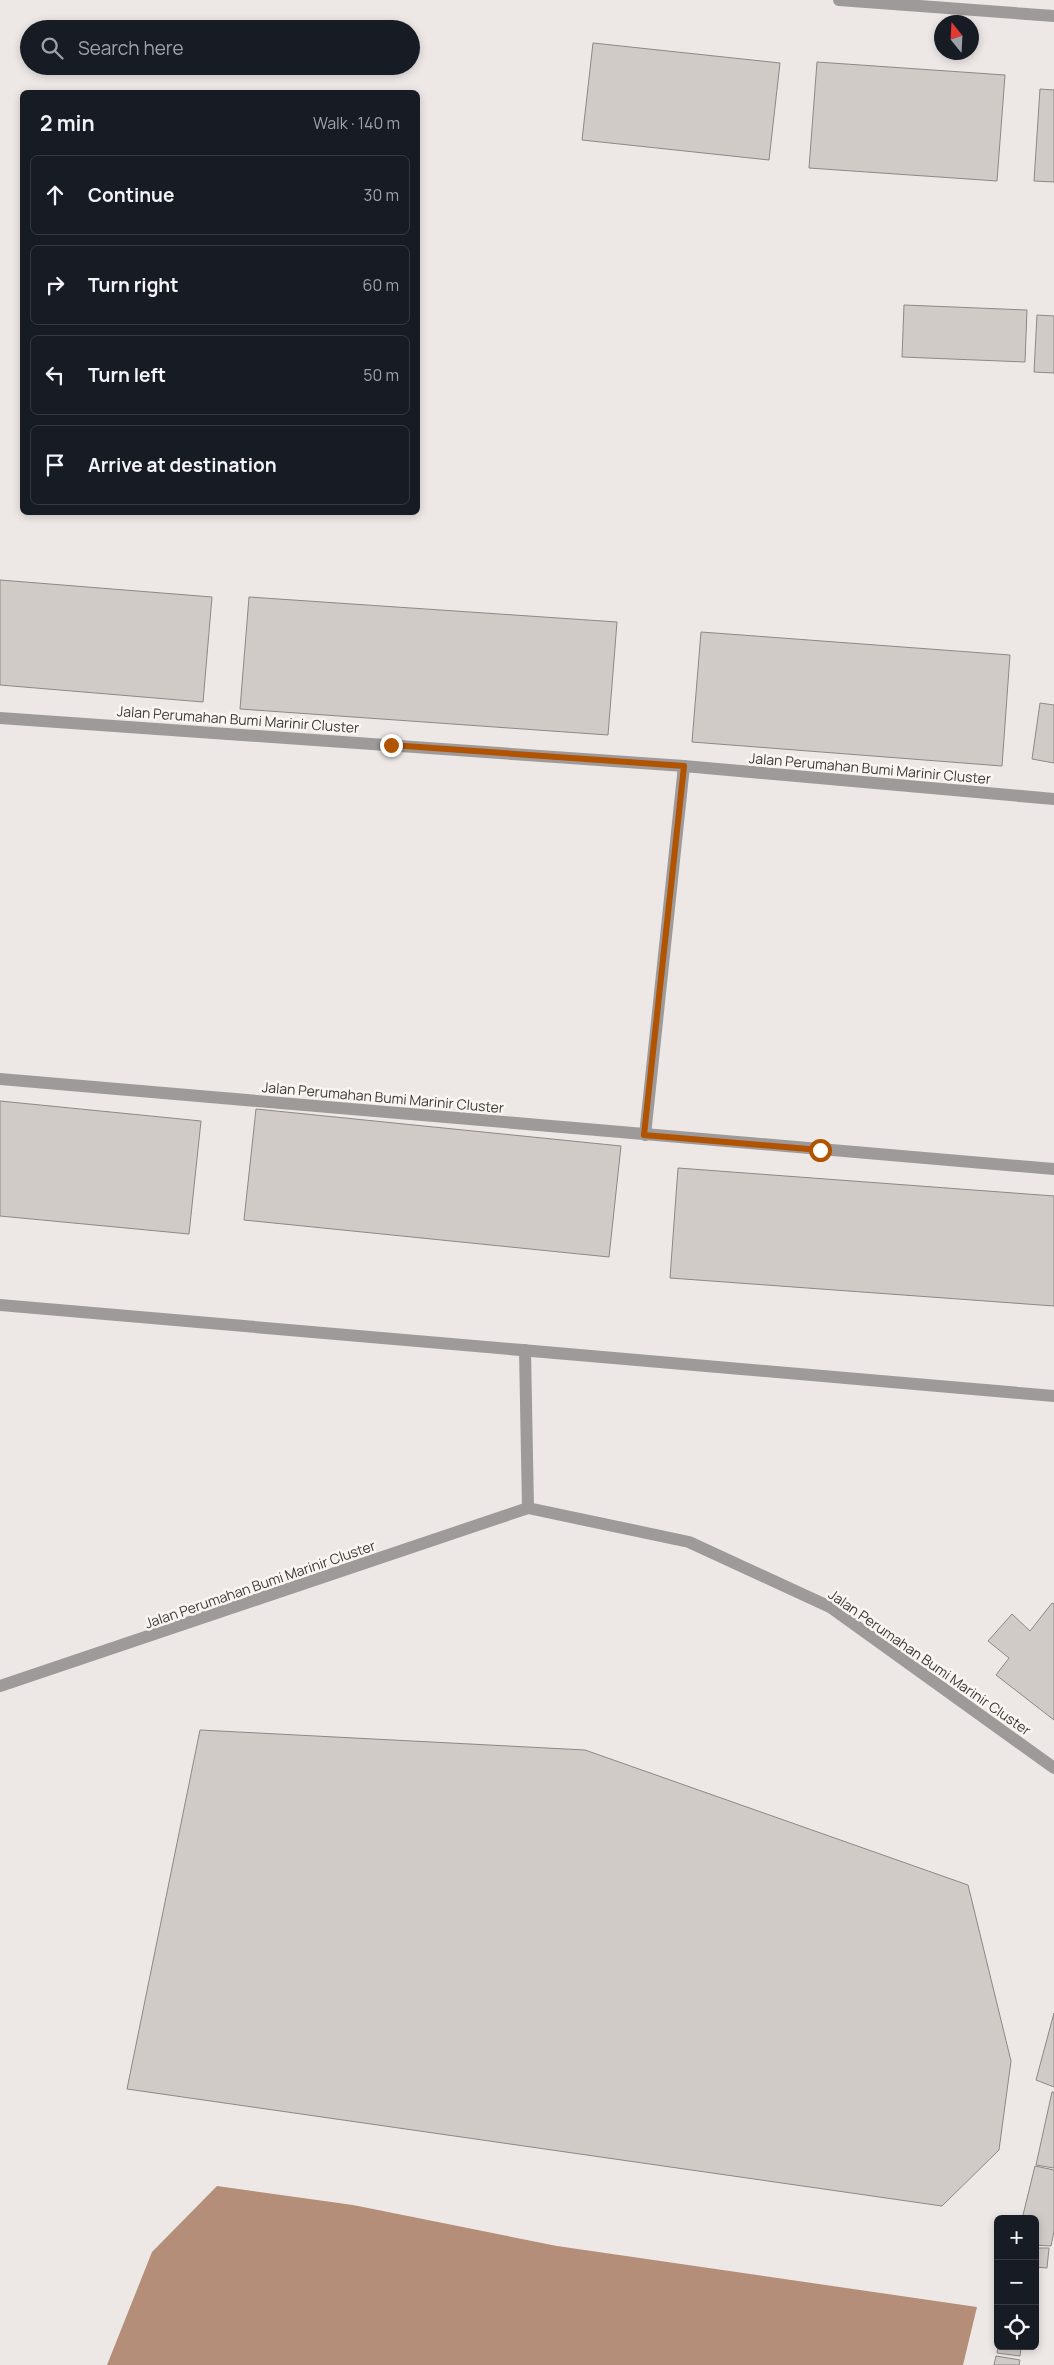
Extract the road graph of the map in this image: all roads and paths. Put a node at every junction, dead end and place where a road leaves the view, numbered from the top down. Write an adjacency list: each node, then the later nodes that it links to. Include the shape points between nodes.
1 (839, 0): 2 (street)
2 (1054, 16)
3 (0, 718): 4 (street, Jalan Perumahan Bumi Marinir Cluster)
4 (684, 766): 5 (street, Jalan Perumahan Bumi Marinir Cluster); 7 (street)
5 (1054, 799)
6 (0, 1079): 7 (street, Jalan Perumahan Bumi Marinir Cluster)
7 (644, 1135): 8 (street, Jalan Perumahan Bumi Marinir Cluster)
8 (1054, 1168)
9 (0, 1305): 10 (street)
10 (526, 1350): 11 (street); 12 (street)
11 (1054, 1396)
12 (528, 1508): 13 (street, Jalan Perumahan Bumi Marinir Cluster); 14 (street, Jalan Perumahan Bumi Marinir Cluster, via 690,1542 830,1607)
13 (0, 1686)
14 (1054, 1768)

